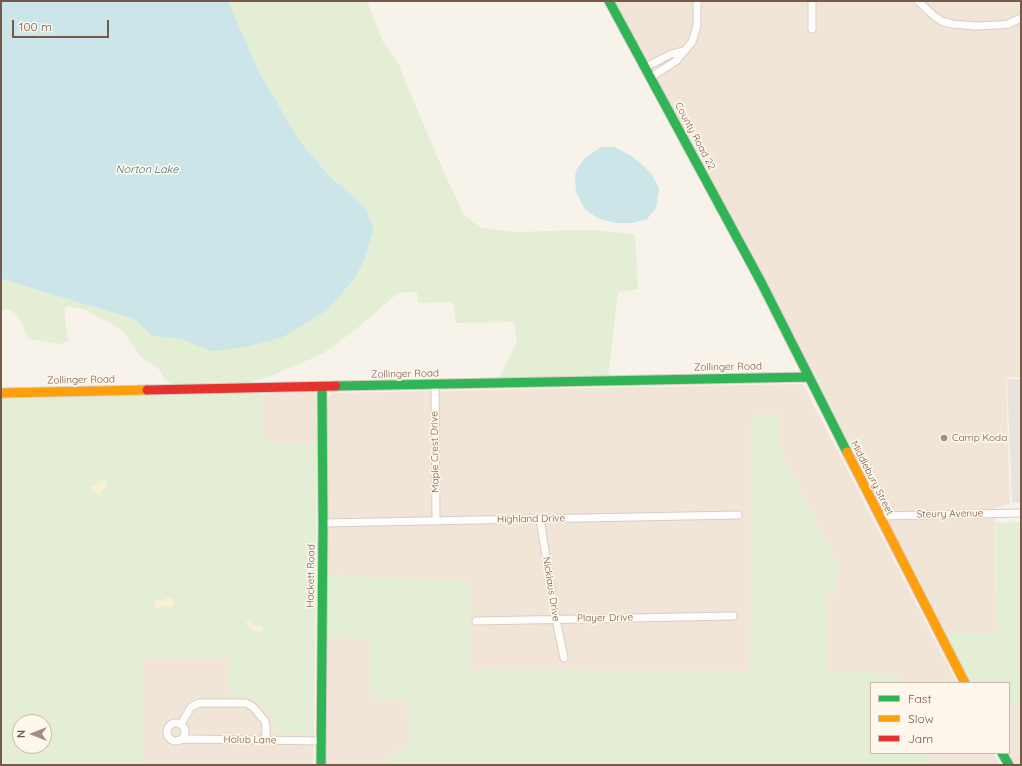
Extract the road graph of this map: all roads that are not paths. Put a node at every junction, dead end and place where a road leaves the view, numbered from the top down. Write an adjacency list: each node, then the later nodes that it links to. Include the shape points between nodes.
1 (609, 1): 8 (street, County Road 22)
2 (696, 1): 7 (street, via 697,26 692,42)
3 (812, 1): 6 (street)
4 (918, 1): 5 (street, via 941,21 952,24 998,25)
5 (1021, 18)
6 (812, 29)
7 (684, 51): 8 (street); 9 (street, via 676,61)
8 (646, 67): 9 (street, County Road 22)
9 (651, 77): 10 (street, County Road 22)
10 (761, 282): 11 (street, Middlebury Street)
11 (809, 377): 12 (street, Zollinger Road); 17 (street, Middlebury Street)
12 (435, 385): 13 (street, Zollinger Road); 19 (street, Maple Crest Drive)
13 (322, 387): 14 (street, Zollinger Road); 20 (street, Hackett Road)
14 (1, 393)
15 (1021, 512): 17 (street, Steury Avenue)
16 (738, 516): 18 (street, Highland Drive)
17 (879, 516): 25 (street, Middlebury Street)
18 (540, 519): 19 (street, Highland Drive); 22 (street, Nicklaus Drive)
19 (436, 520): 20 (street, Highland Drive)
20 (323, 523): 29 (street, Hackett Road)
21 (733, 616): 22 (street, Player Drive)
22 (556, 619): 23 (street, Player Drive); 24 (street, Nicklaus Drive)
23 (476, 621)
24 (564, 658)
25 (964, 682)
26 (181, 724): 27 (street, via 185,733); 27 (street, via 171,725 167,732 171,739); 28 (street, via 191,707 199,703 246,703 265,721)
27 (179, 740): 28 (street, Holub Lane)
28 (266, 740): 29 (street, Holub Lane)
29 (321, 740): 31 (street, Hackett Road)
30 (1003, 754): 32 (street)
31 (321, 765)
32 (1009, 765)

